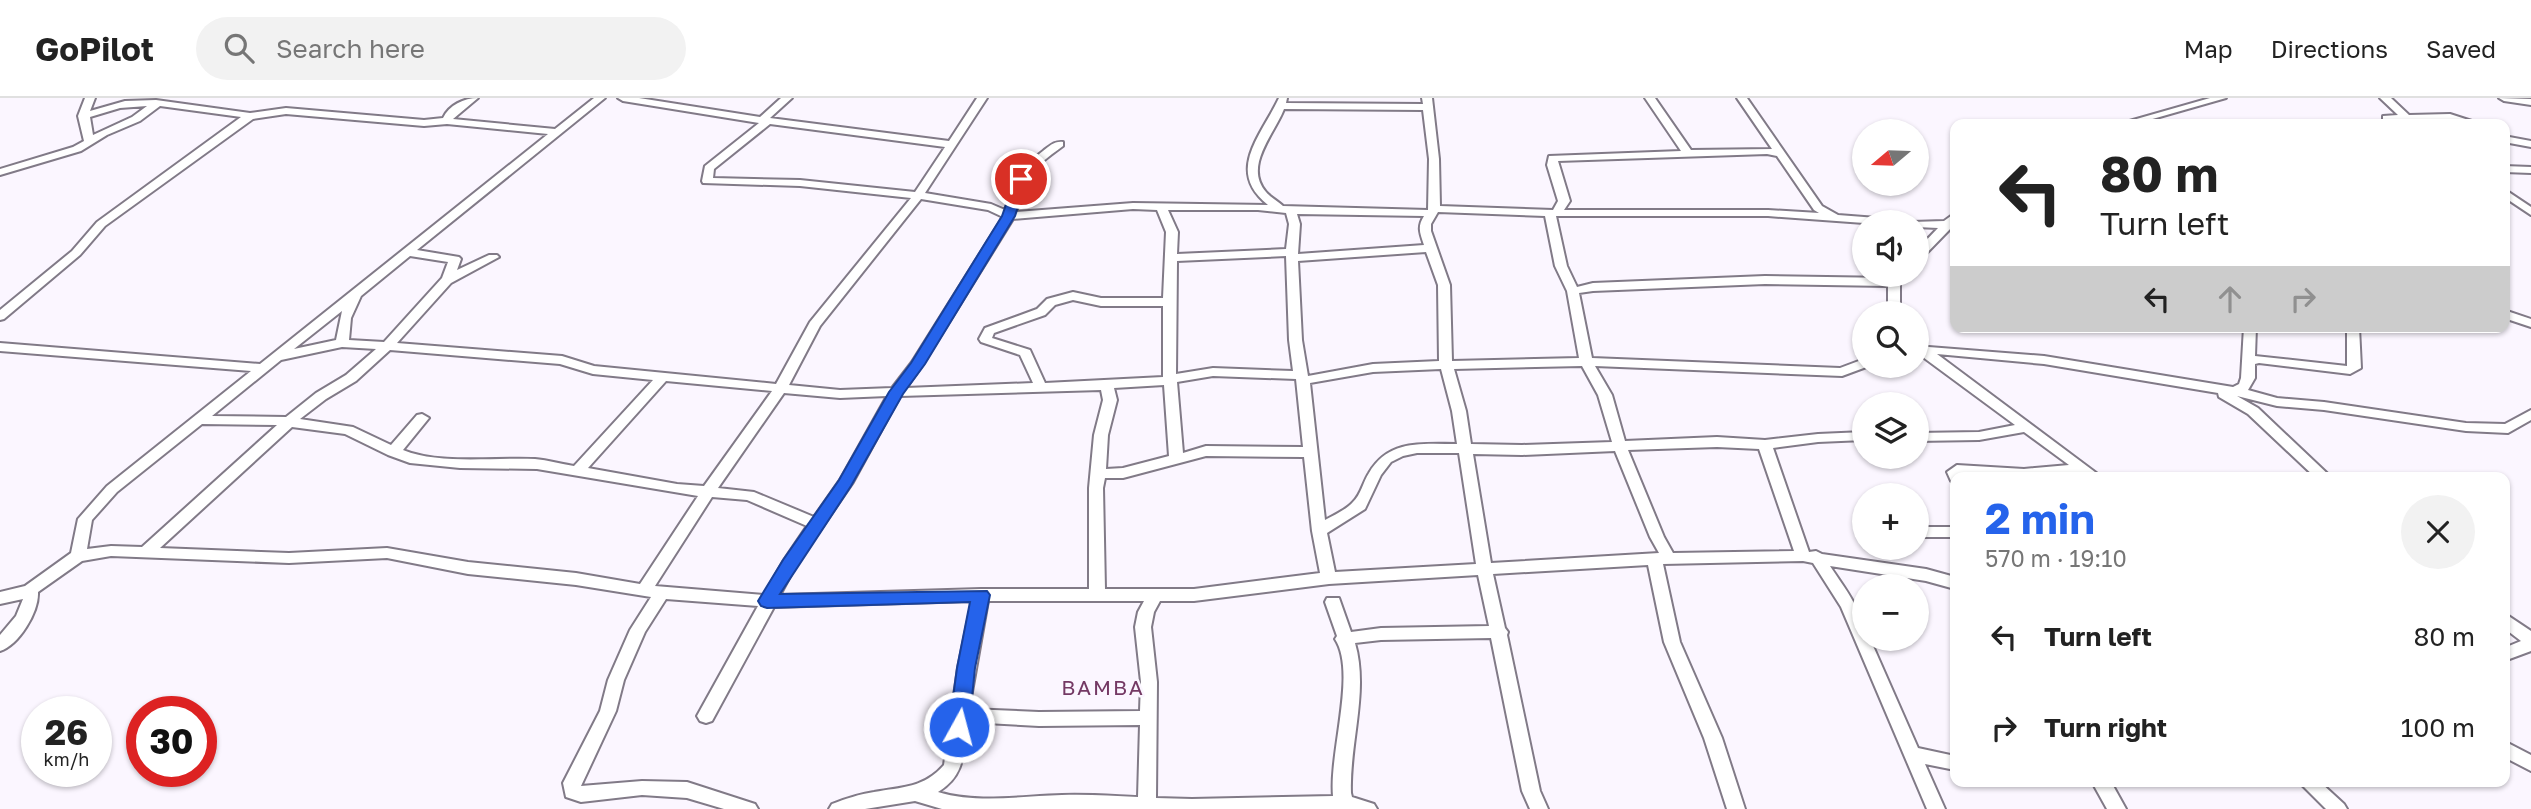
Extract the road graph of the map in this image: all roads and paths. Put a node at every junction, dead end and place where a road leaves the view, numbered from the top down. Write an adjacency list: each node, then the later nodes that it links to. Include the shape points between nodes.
1 (90, 98): 18 (street)
2 (472, 98): 24 (street)
3 (600, 98): 26 (street)
4 (623, 98): 17 (street)
5 (697, 98): 17 (street)
6 (787, 98): 25 (street)
7 (982, 98): 31 (street)
8 (1650, 98): 33 (street)
9 (1742, 98): 32 (street)
10 (2221, 98): 22 (street)
11 (2385, 98): 20 (street)
12 (2504, 98): 16 (street)
13 (1282, 102): 14 (street); 40 (street, via 1255,152 1251,175 1261,195)
14 (1428, 102): 41 (street, via 1434,159)
15 (156, 104): 18 (street, via 118,105); 19 (street); 28 (street)
16 (2529, 104)
17 (685, 108): 25 (street)
18 (83, 116): 28 (street)
19 (250, 116): 24 (street, via 286,111); 61 (street, via 101,224 76,253)
20 (2406, 117): 21 (street); 23 (street)
21 (2387, 118)
22 (2143, 119)
23 (2457, 119)
24 (447, 121): 26 (street)
25 (764, 121): 31 (street); 37 (street, via 709,169 707,181 800,183)
26 (555, 132): 52 (street)
27 (2510, 140): 30 (street)
28 (89, 142): 36 (street)
29 (1059, 144): 44 (street, via 1029,166)
30 (2531, 144)
31 (953, 145): 37 (street)
32 (1776, 150): 33 (street); 45 (street, via 1818,208)
33 (1688, 153): 42 (street, via 1552,158 1564,201)
34 (2510, 169): 35 (street)
35 (2531, 170)
36 (0, 172)
37 (918, 196): 44 (street, via 991,208); 83 (street, via 814,325)
38 (2510, 196): 43 (street)
39 (1162, 208): 40 (street); 44 (street, via 1133,206); 55 (street, via 1172,232)
40 (1284, 209): 41 (street); 53 (street, via 1295,219)
41 (1432, 211): 42 (street); 51 (street, via 1425,231)
42 (1554, 212): 45 (street, via 1768,213); 59 (street, via 1561,267)
43 (2531, 212)
44 (1009, 216): 85 (street)
45 (1841, 219): 46 (street)
46 (1852, 220)
47 (1950, 221): 49 (street)
48 (1950, 222): 50 (street)
49 (1929, 223)
50 (1929, 244)
51 (1431, 248): 53 (street); 74 (street, via 1444,285)
52 (405, 252): 57 (street, via 455,259); 58 (street)
53 (1292, 255): 55 (street); 79 (street)
54 (493, 257): 57 (street)
55 (1172, 258): 60 (street)
56 (1852, 279): 59 (street)
57 (447, 280): 68 (street)
58 (357, 291): 66 (street, via 345,318); 71 (street)
59 (1573, 291): 73 (street)
60 (1169, 302): 78 (street); 81 (street, via 1101,302 1073,296 989,331 987,341 1025,354)
61 (0, 316)
62 (2510, 316): 63 (street)
63 (2531, 323)
64 (2250, 333): 72 (street)
65 (2353, 333): 72 (street, via 2354,368 2350,370)
66 (342, 343): 68 (street); 71 (street)
67 (0, 347): 75 (street)
68 (386, 347): 77 (street, via 562,360 593,370); 91 (street, via 351,378)
69 (1929, 350): 82 (street, via 2044,360)
70 (1929, 356): 92 (street)
71 (277, 357): 75 (street)
72 (2250, 361): 84 (street, via 2244,387)
73 (1586, 362): 74 (street); 76 (street, via 1842,372); 96 (street, via 1605,395)
74 (1446, 365): 79 (street); 97 (street)
75 (263, 368): 90 (street)
76 (1852, 368)
77 (663, 377): 83 (street); 102 (street)
78 (1170, 378): 79 (street, via 1213,372); 80 (street, via 1150,383); 100 (street)
79 (1301, 378): 99 (street)
80 (1093, 383): 81 (street); 108 (street, via 1107,387 1110,400 1101,435)
81 (1041, 385): 85 (street)
82 (2210, 388): 84 (street); 87 (street)
83 (780, 389): 85 (street); 109 (street)
84 (2234, 391): 86 (street)
85 (897, 392): 110 (street, via 846,482)
86 (2250, 395): 87 (street); 88 (street, via 2466,427 2508,429)
87 (2252, 411): 107 (street)
88 (2531, 414)
89 (422, 418): 98 (street)
90 (201, 420): 91 (street); 115 (street, via 97,504 85,519)
91 (286, 423): 98 (street, via 348,430); 114 (street)
92 (2025, 428): 94 (street, via 1979,436); 101 (street)
93 (1852, 437): 95 (street)
94 (1929, 437)
95 (1765, 445): 96 (street, via 1717,442); 116 (street)
96 (1620, 447): 97 (street); 117 (street)
97 (1467, 451): 111 (street, via 1417,448 1386,459 1360,505); 118 (street)
98 (393, 452): 102 (street, via 434,461 537,464)
99 (1309, 452): 100 (street, via 1206,450); 111 (street)
100 (1176, 459): 108 (street)
101 (2083, 468): 105 (street); 106 (street)
102 (577, 471): 109 (street)
103 (1954, 472): 104 (street)
104 (1990, 472)
105 (2044, 472)
106 (2088, 472)
107 (2318, 472)
108 (1099, 474): 125 (street)
109 (706, 493): 110 (street, via 749,495); 122 (street)
110 (816, 524): 128 (street)
111 (1319, 531): 119 (street)
112 (1929, 532): 113 (street)
113 (1950, 532)
114 (146, 552): 115 (street); 122 (street, via 289,558 387,553)
115 (78, 556): 121 (street)
116 (1809, 556): 117 (street); 120 (street); 140 (street, via 1849,606)
117 (1662, 559): 118 (street); 153 (street, via 1667,627 1713,738)
118 (1485, 570): 119 (street); 131 (street)
119 (1329, 578): 126 (street)
120 (1950, 582)
121 (30, 590): 127 (street); 134 (street, via 32,603 20,625)
122 (644, 590): 123 (street)
123 (662, 593): 128 (street); 149 (street, via 638,630 572,792 687,790)
124 (981, 595): 125 (street); 128 (street); 136 (street)
125 (1097, 595): 126 (street)
126 (1155, 596): 138 (street, via 1143,627)
127 (0, 598)
128 (767, 601): 137 (street)
129 (1333, 603): 132 (street)
130 (2510, 624): 133 (street)
131 (1500, 632): 132 (street); 152 (street, via 1531,791)
132 (1343, 639): 147 (street, via 1352,661 1341,782)
133 (2531, 642): 135 (street)
134 (0, 645)
135 (2510, 652)
136 (961, 715): 138 (street); 145 (street, via 953,768)
137 (706, 716)
138 (1148, 718): 146 (street)
139 (2510, 752): 142 (street)
140 (1911, 754): 141 (street); 154 (street)
141 (1950, 762)
142 (2531, 764)
143 (2104, 787): 155 (street)
144 (2314, 787): 156 (street)
145 (920, 795): 148 (street); 150 (street)
146 (1147, 804): 147 (street); 148 (street)
147 (1344, 806): 151 (street)
148 (950, 807)
149 (749, 809)
150 (838, 809)
151 (1368, 809)
152 (1539, 809)
153 (1736, 809)
154 (1936, 809)
155 (2117, 809)
156 (2338, 809)

